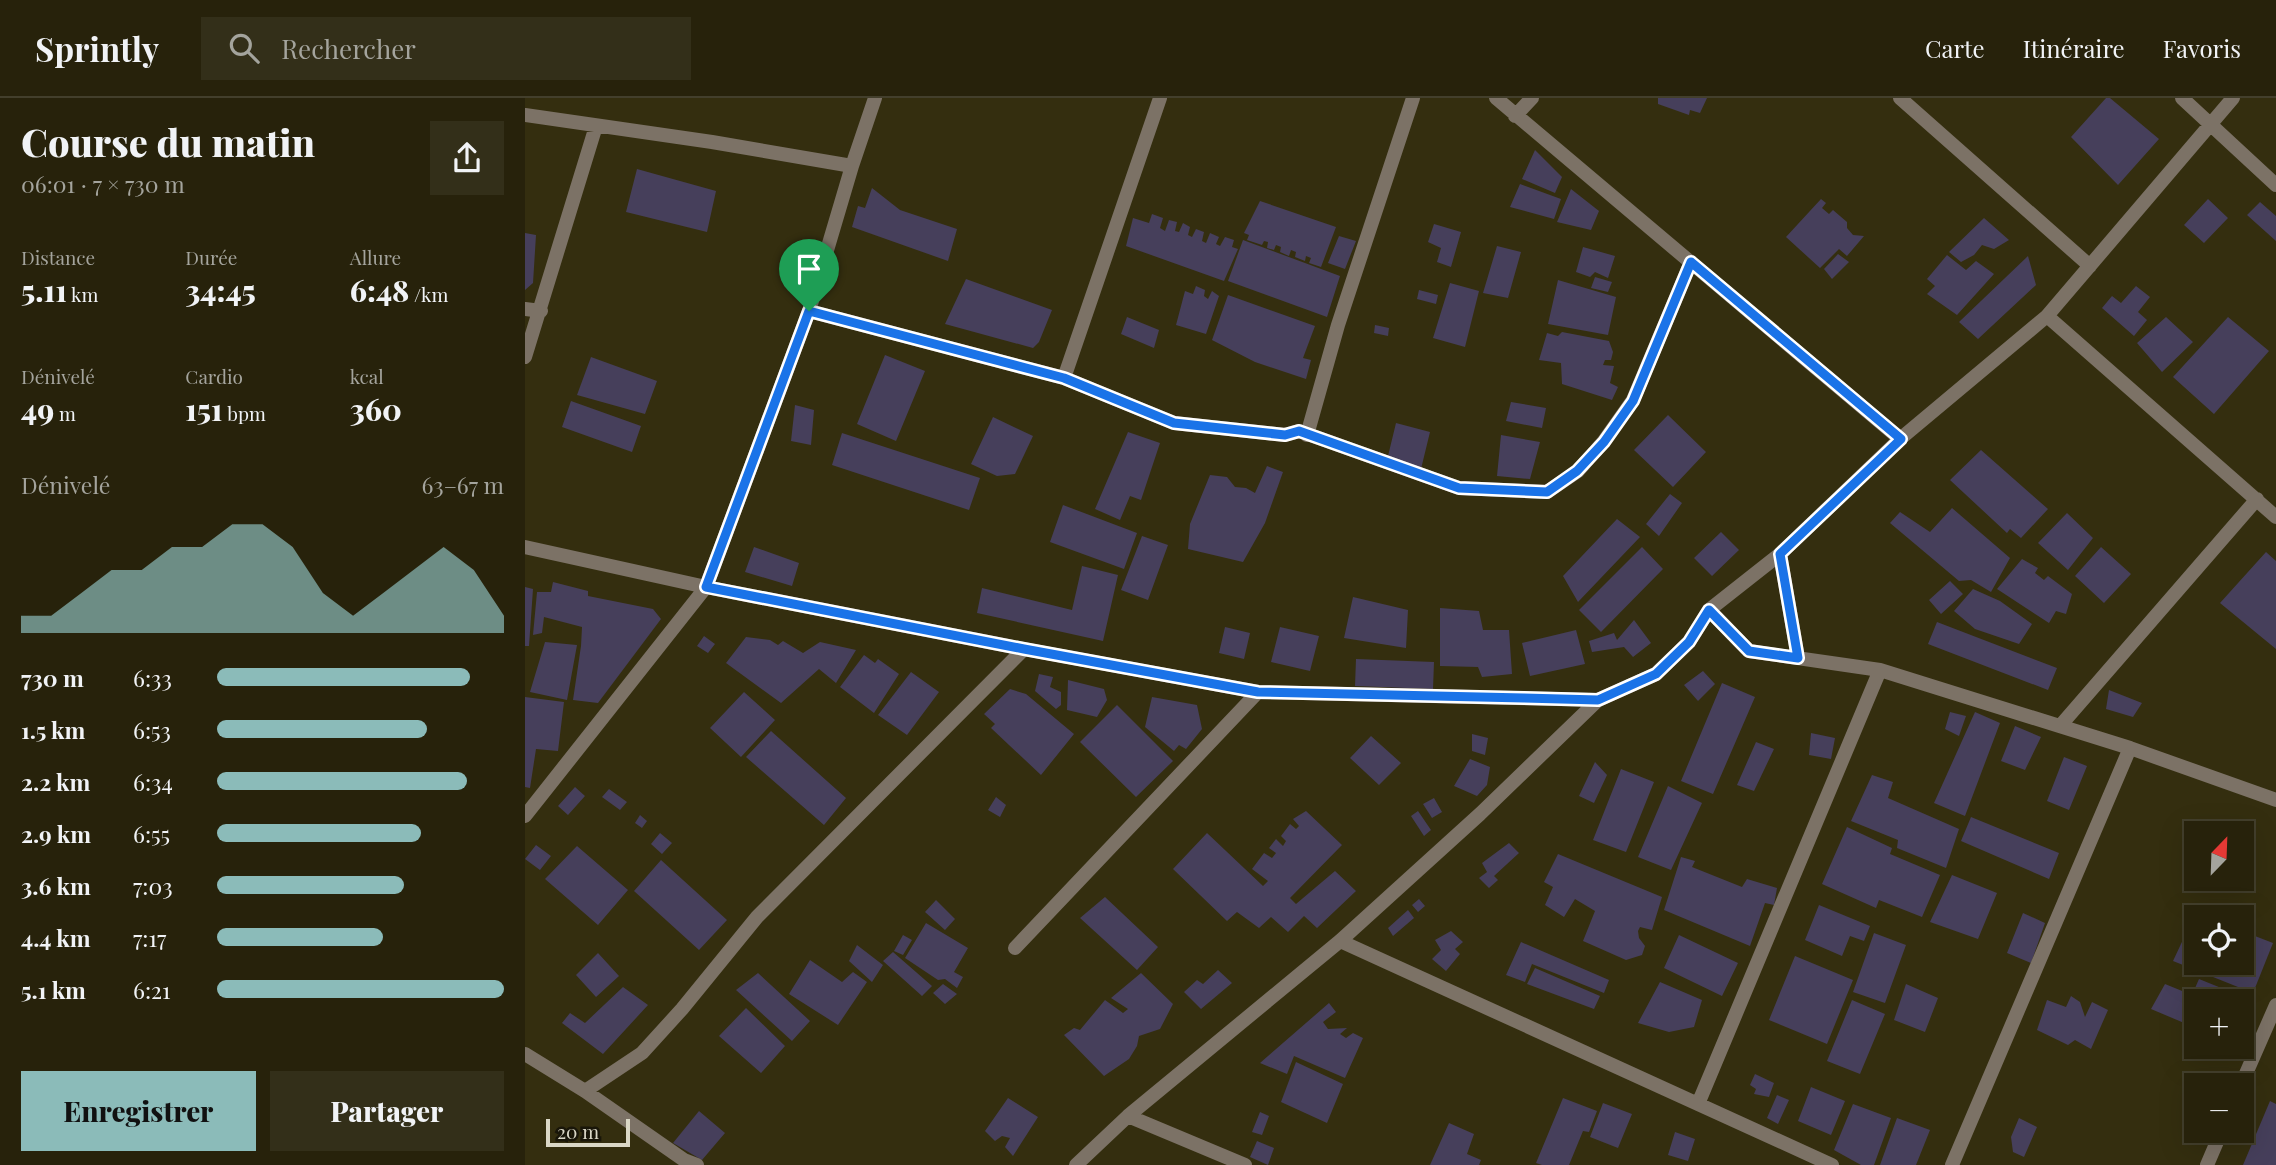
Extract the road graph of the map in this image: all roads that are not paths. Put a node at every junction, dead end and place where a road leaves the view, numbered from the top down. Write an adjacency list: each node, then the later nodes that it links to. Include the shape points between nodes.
1 (875, 98): 13 (street)
2 (1160, 98): 22 (street)
3 (1413, 98): 23 (street)
4 (1496, 98): 10 (street)
5 (1532, 98): 10 (street)
6 (1900, 98): 16 (street)
7 (2182, 98): 11 (street)
8 (2233, 98): 11 (street)
9 (525, 115): 12 (street)
10 (1515, 116): 15 (street)
11 (2210, 123): 14 (street); 16 (street)
12 (596, 126): 13 (street); 18 (street)
13 (852, 166): 19 (street)
14 (2276, 185)
15 (1691, 262): 23 (street, via 1633,401 1577,471 1547,492 1459,488); 24 (street)
16 (2091, 266): 20 (street)
17 (525, 309): 18 (street)
18 (541, 311): 21 (street)
19 (809, 311): 22 (street); 29 (street)
20 (2047, 316): 24 (street); 25 (street)
21 (525, 357)
22 (1064, 378): 23 (street, via 1174,423)
23 (1307, 435)
24 (1901, 439): 28 (street)
25 (2257, 499): 26 (street); 36 (street)
26 (2276, 517)
27 (525, 547): 29 (street)
28 (1780, 554): 30 (street); 32 (street)
29 (706, 587): 31 (street); 39 (street)
30 (1709, 610): 32 (street, via 1749,651); 35 (street, via 1689,642 1656,674)
31 (1024, 649): 34 (street); 45 (street, via 757,917 642,1053)
32 (1798, 658): 33 (street)
33 (1880, 670): 36 (street); 46 (street)
34 (1258, 692): 35 (street); 41 (street)
35 (1598, 700): 40 (street)
36 (2060, 726): 37 (street)
37 (2130, 748): 38 (street); 53 (street)
38 (2276, 800)
39 (525, 816)
40 (1340, 941): 46 (street); 47 (street)
41 (1015, 948)
42 (2276, 1005): 44 (street)
43 (525, 1054): 45 (street)
44 (2246, 1073)
45 (585, 1091): 49 (street)
46 (1698, 1104): 52 (street)
47 (1128, 1116): 50 (street); 51 (street)
48 (2216, 1143): 54 (street)
49 (697, 1165)
50 (1076, 1165)
51 (1245, 1165)
52 (1832, 1165)
53 (1952, 1165)
54 (2207, 1165)

